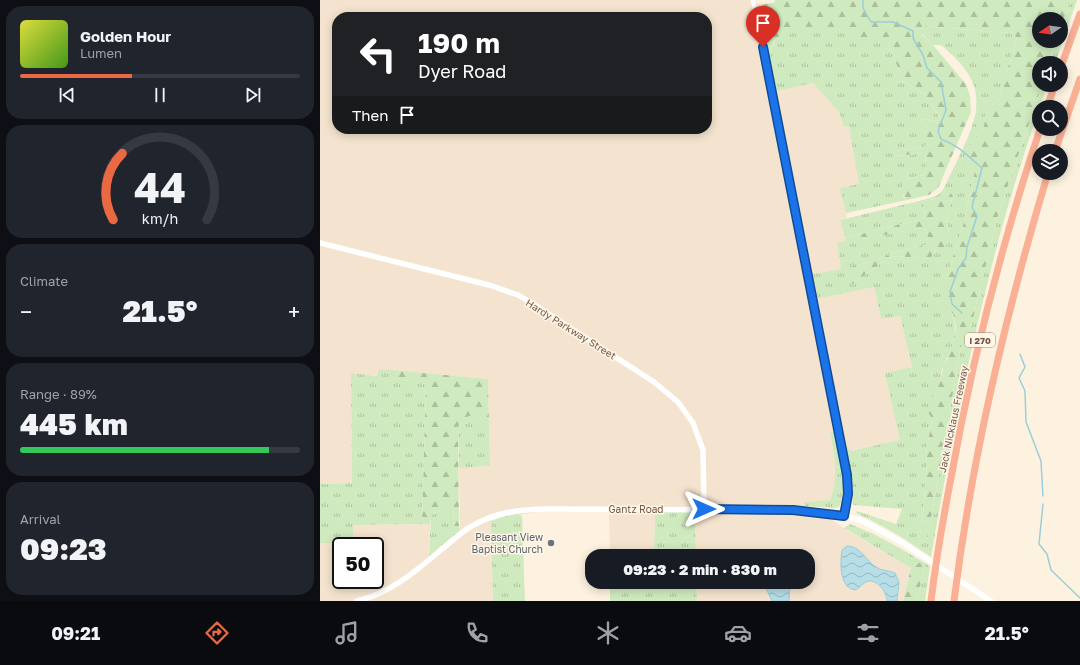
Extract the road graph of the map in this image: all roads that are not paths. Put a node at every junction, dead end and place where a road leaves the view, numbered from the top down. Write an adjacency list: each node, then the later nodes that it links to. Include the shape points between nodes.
1 (753, 0): 12 (street, via 847,475 848,494)
2 (1080, 14): 3 (highway)
3 (1065, 56)
4 (1080, 79): 6 (highway)
5 (1080, 86): 6 (highway)
6 (1073, 96): 8 (highway)
7 (1038, 136): 14 (highway, Jack Nicklaus Freeway / I 270, via 999,265 969,386 946,502)
8 (1057, 144)
9 (1046, 180): 15 (highway, I 270, via 1020,270 990,391)
10 (320, 243): 11 (main road, Hardy Parkway Street, via 489,285 518,296 535,304 654,382 683,408 698,436 704,459)
11 (704, 509): 12 (main road, Gantz Road, via 793,510); 13 (main road, Gantz Road, via 546,508 504,513 479,522 464,531 409,577 394,586 375,596)
12 (844, 516): 16 (main road, Gantz Road, via 867,523)
13 (356, 601)
14 (931, 601)
15 (954, 601)
16 (991, 601)

